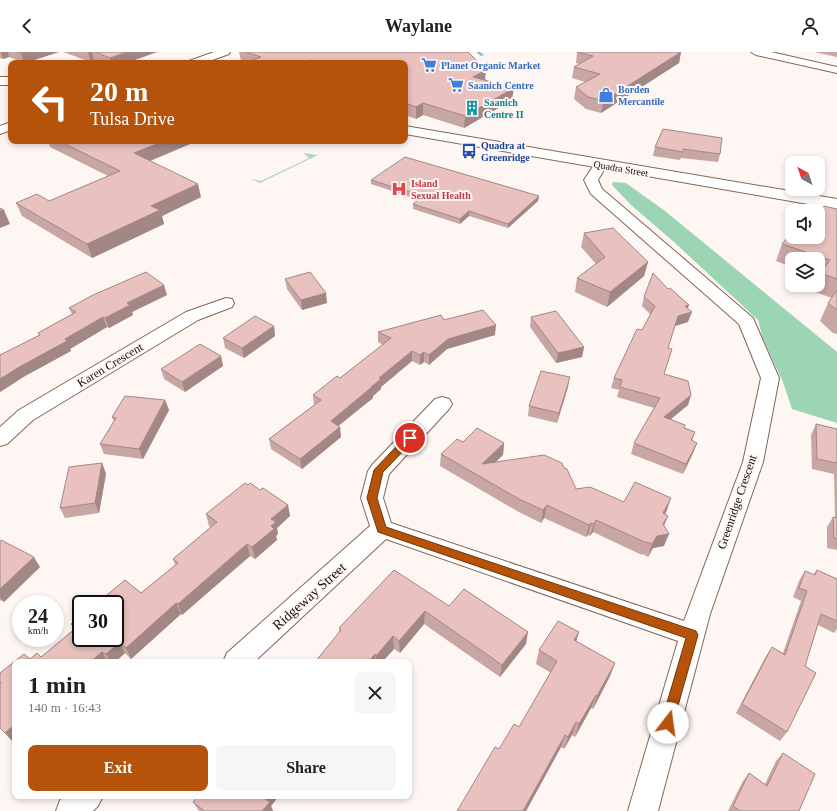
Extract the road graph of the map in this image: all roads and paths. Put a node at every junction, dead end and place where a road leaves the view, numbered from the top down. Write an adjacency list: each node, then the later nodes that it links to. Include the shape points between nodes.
1 (225, 52): 3 (main road)
2 (756, 52): 4 (main road)
3 (202, 60)
4 (837, 70)
5 (408, 131): 6 (main road, Quadra Street)
6 (601, 165): 7 (main road, Quadra Street); 12 (street, Greenridge Crescent, via 591,180 596,190 746,322 770,378 753,462)
7 (837, 204)
8 (226, 303): 10 (street, Karen Crescent, via 192,316 26,415)
9 (442, 404): 11 (street, via 379,470 372,498)
10 (0, 439)
11 (382, 529): 12 (street); 13 (street, Ridgeway Street)
12 (692, 635): 16 (street, Greenridge Crescent)
13 (239, 659)
14 (85, 799): 15 (street)
15 (71, 811)
16 (643, 811)

